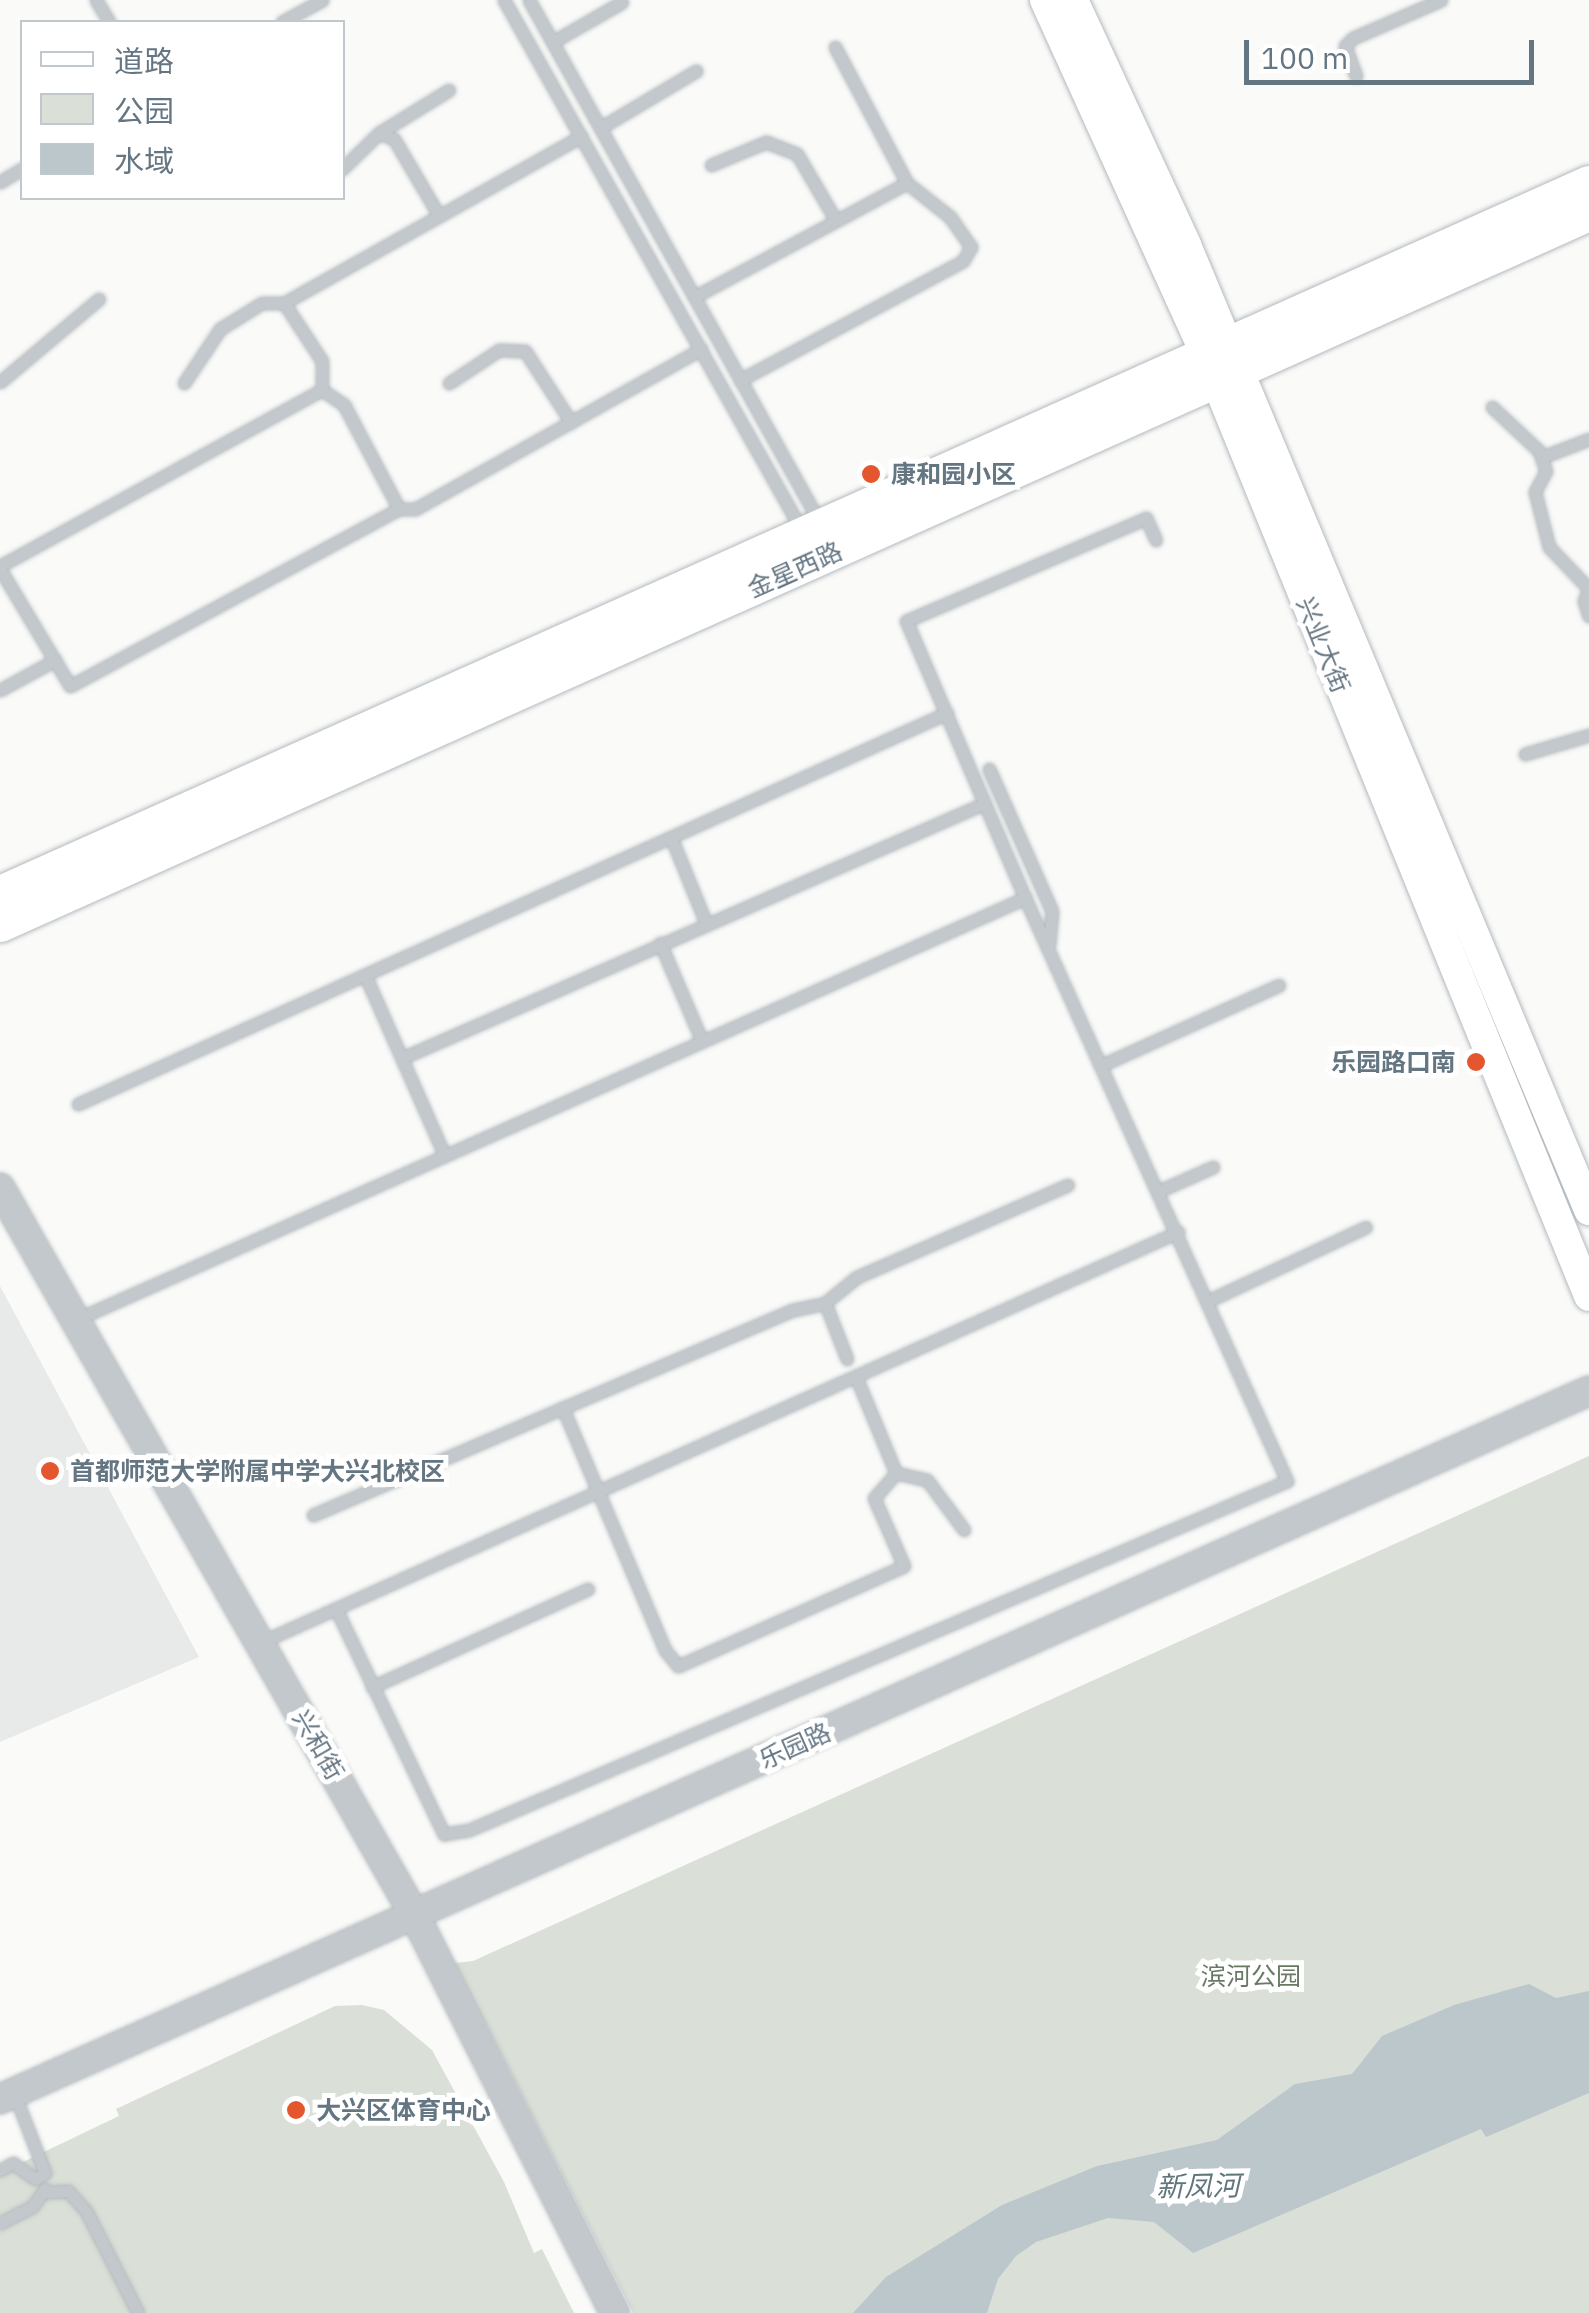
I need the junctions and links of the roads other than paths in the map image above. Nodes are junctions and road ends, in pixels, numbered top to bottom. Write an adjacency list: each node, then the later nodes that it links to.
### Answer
1 (322, 0): 8 (lane)
2 (504, 0): 16 (lane)
3 (528, 0): 14 (lane)
4 (1045, 0): 28 (main road, 兴业大街)
5 (1072, 0): 28 (main road, 兴业大街)
6 (1441, 0): 12 (lane)
7 (622, 2): 9 (lane)
8 (286, 20)
9 (556, 40)
10 (834, 48): 19 (lane)
11 (696, 71): 14 (lane)
12 (1356, 76)
13 (449, 90): 15 (lane)
14 (600, 128): 24 (lane)
15 (380, 134): 18 (lane); 22 (lane)
16 (581, 136): 22 (lane); 27 (lane)
17 (711, 165): 23 (lane)
18 (345, 167)
19 (907, 183): 23 (lane); 29 (lane)
20 (1589, 183): 28 (main road, 金星西路)
21 (1589, 213): 28 (main road, 金星西路)
22 (438, 214): 26 (lane)
23 (835, 218): 24 (lane)
24 (694, 297): 29 (lane)
25 (98, 298): 30 (lane)
26 (284, 303): 32 (lane); 33 (lane)
27 (701, 349): 35 (lane); 39 (lane)
28 (1222, 362): 39 (main road, 金星西路); 55 (main road, 金星西路); 69 (main road, 兴业大街); 72 (main road, 兴业大街)
29 (740, 380): 39 (lane)
30 (0, 382)
31 (449, 382): 35 (lane)
32 (184, 383)
33 (322, 390): 38 (lane); 41 (lane)
34 (1492, 406): 42 (lane)
35 (571, 422): 38 (lane)
36 (1589, 438): 37 (lane)
37 (1545, 456)
38 (399, 509): 44 (lane)
39 (812, 529): 52 (main road, 金星西路)
40 (1156, 540): 46 (lane)
41 (1, 573): 44 (lane)
42 (1589, 588): 43 (lane)
43 (1589, 616)
44 (55, 660): 45 (lane)
45 (0, 690)
46 (948, 713): 50 (lane); 51 (lane)
47 (1589, 734): 48 (lane)
48 (1525, 754)
49 (989, 769): 57 (lane)
50 (985, 803): 53 (lane); 54 (lane)
51 (671, 837): 54 (lane); 58 (lane)
52 (0, 893)
53 (1025, 898): 57 (lane); 60 (lane)
54 (706, 923): 56 (lane)
55 (0, 924)
56 (660, 943): 60 (lane); 61 (lane)
57 (1048, 948): 62 (lane)
58 (365, 975): 61 (lane); 63 (lane)
59 (1278, 985): 62 (lane)
60 (702, 1041): 64 (lane)
61 (402, 1058): 64 (lane)
62 (1102, 1065): 68 (lane)
63 (78, 1104)
64 (444, 1154): 75 (lane)
65 (1213, 1168): 68 (lane)
66 (1068, 1185): 74 (lane)
67 (0, 1188): 75 (street, 兴和街)
68 (1159, 1190): 71 (lane)
69 (1589, 1210)
70 (1366, 1227): 73 (lane)
71 (1178, 1232): 73 (lane); 77 (lane)
72 (1589, 1296)
73 (1208, 1301): 87 (lane)
74 (825, 1303): 76 (lane); 79 (lane)
75 (76, 1320): 86 (street, 兴和街)
76 (847, 1359)
77 (856, 1377): 80 (lane); 81 (lane)
78 (1589, 1391): 88 (street, 乐园路)
79 (563, 1408): 81 (lane); 82 (lane)
80 (896, 1473): 81 (lane); 83 (lane)
81 (599, 1492): 85 (lane)
82 (313, 1515)
83 (964, 1530)
84 (588, 1589): 87 (lane)
85 (336, 1609): 86 (lane); 87 (lane)
86 (260, 1643): 88 (street, 兴和街)
87 (372, 1687)
88 (415, 1916): 89 (street, 乐园路); 95 (street, 兴和街)
89 (7, 2096): 91 (lane)
90 (0, 2170): 91 (lane)
91 (40, 2176): 92 (lane)
92 (47, 2192): 93 (lane); 94 (lane)
93 (0, 2223)
94 (138, 2313)
95 (615, 2313)

